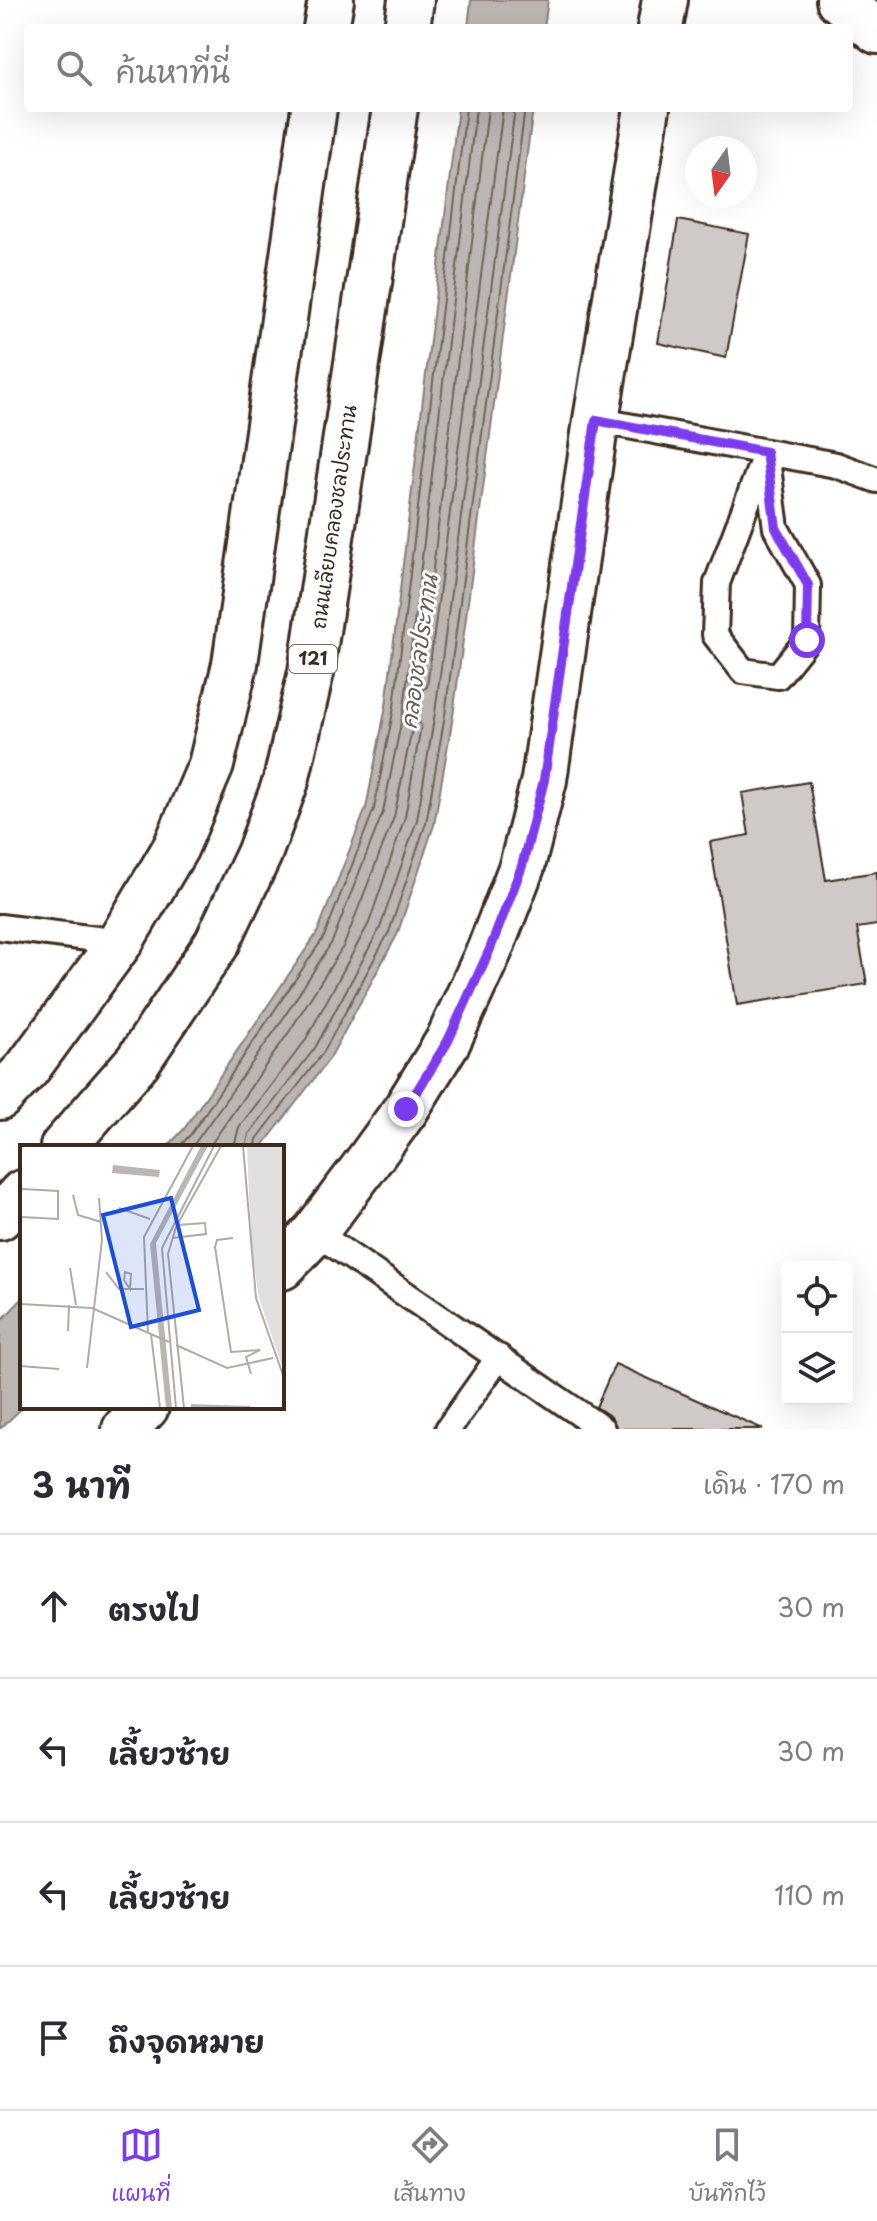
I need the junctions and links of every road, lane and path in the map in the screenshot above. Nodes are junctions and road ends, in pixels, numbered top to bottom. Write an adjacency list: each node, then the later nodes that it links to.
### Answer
1 (331, 0): 5 (main road)
2 (411, 0): 6 (main road)
3 (665, 0): 7 (main road)
4 (839, 0): 8 (main road)
5 (327, 24)
6 (408, 24)
7 (661, 24)
8 (877, 31)
9 (313, 112): 16 (main road)
10 (394, 112): 18 (main road, ถนนเลียบคลองชลประทาน / 121)
11 (646, 112): 12 (main road)
12 (596, 420): 13 (lane); 21 (main road)
13 (766, 452): 13 (lane); 14 (lane)
14 (877, 480)
15 (0, 927): 16 (lane)
16 (120, 942): 17 (main road)
17 (3, 1091)
18 (65, 1145)
19 (20, 1195): 20 (main road)
20 (0, 1217)
21 (315, 1232): 22 (main road); 23 (lane)
22 (284, 1265)
23 (499, 1357): 26 (lane); 27 (lane)
24 (144, 1409): 25 (main road)
25 (125, 1429)
26 (448, 1429)
27 (602, 1429)

